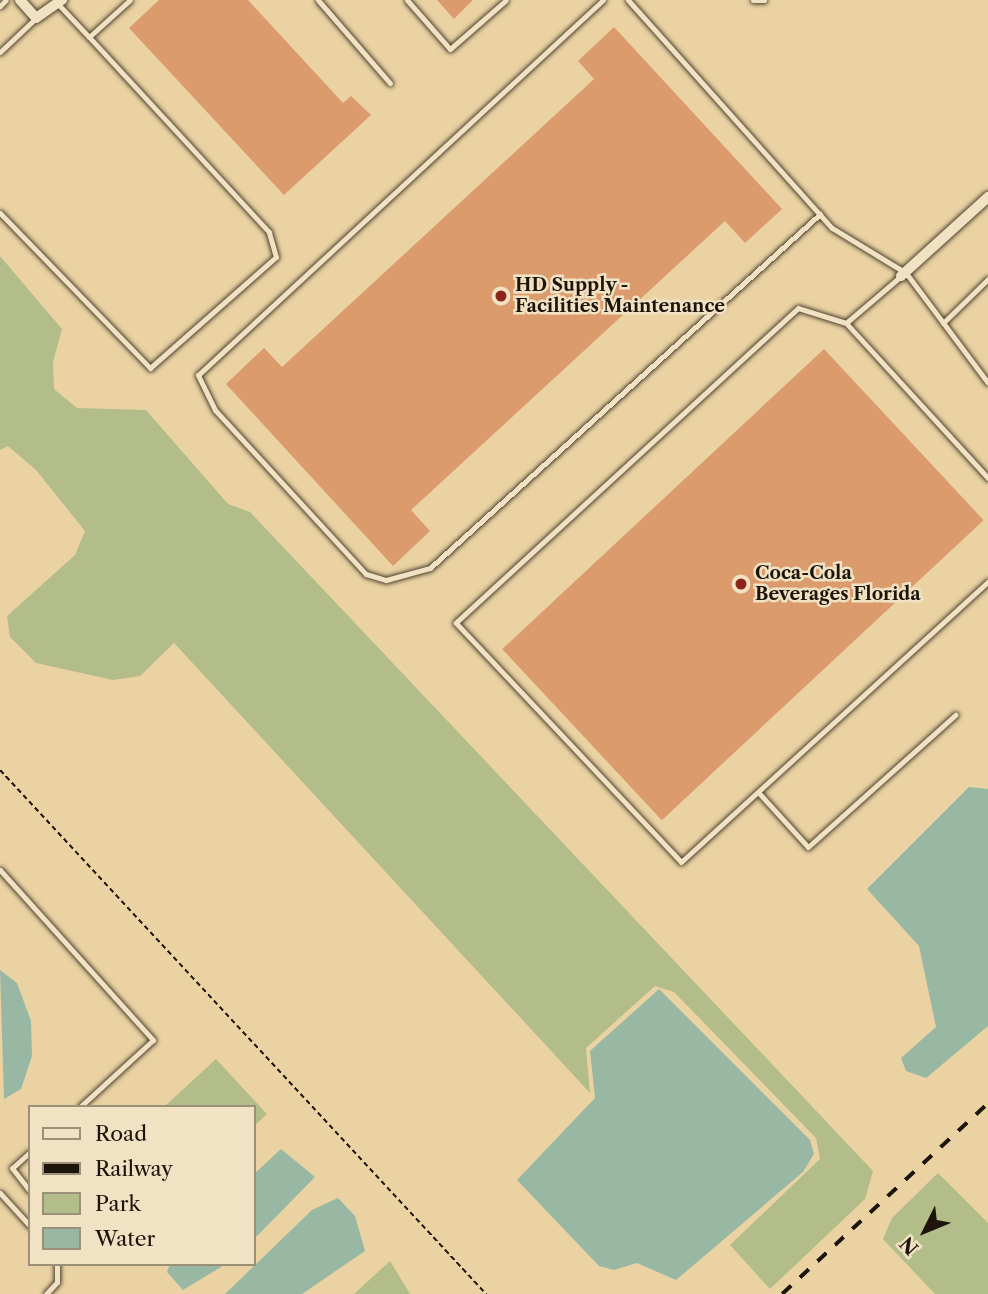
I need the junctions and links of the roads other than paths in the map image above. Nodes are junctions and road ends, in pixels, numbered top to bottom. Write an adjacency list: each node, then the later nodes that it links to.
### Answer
1 (6, 0): 12 (lane)
2 (20, 0): 13 (street)
3 (130, 0): 14 (lane)
4 (318, 0): 16 (lane)
5 (407, 0): 6 (lane)
6 (506, 0)
7 (603, 0): 19 (lane)
8 (628, 0): 19 (lane)
9 (754, 0): 10 (lane)
10 (764, 0)
11 (60, 2): 13 (street); 14 (lane)
12 (0, 6)
13 (36, 18): 15 (lane)
14 (89, 37): 18 (lane)
15 (0, 52)
16 (390, 83)
17 (988, 197): 20 (street)
18 (0, 213)
19 (820, 214): 20 (lane)
20 (904, 274): 22 (lane); 23 (lane)
21 (988, 279): 23 (lane)
22 (846, 323): 25 (lane); 28 (lane)
23 (943, 323): 24 (lane)
24 (988, 383)
25 (988, 478)
26 (988, 582): 28 (lane)
27 (955, 715): 28 (lane)
28 (758, 792)
29 (0, 870): 30 (lane)
30 (82, 1105)
31 (28, 1155): 32 (lane)
32 (28, 1188)
33 (0, 1193): 34 (lane)
34 (28, 1224)
35 (57, 1266): 36 (lane)
36 (46, 1294)

